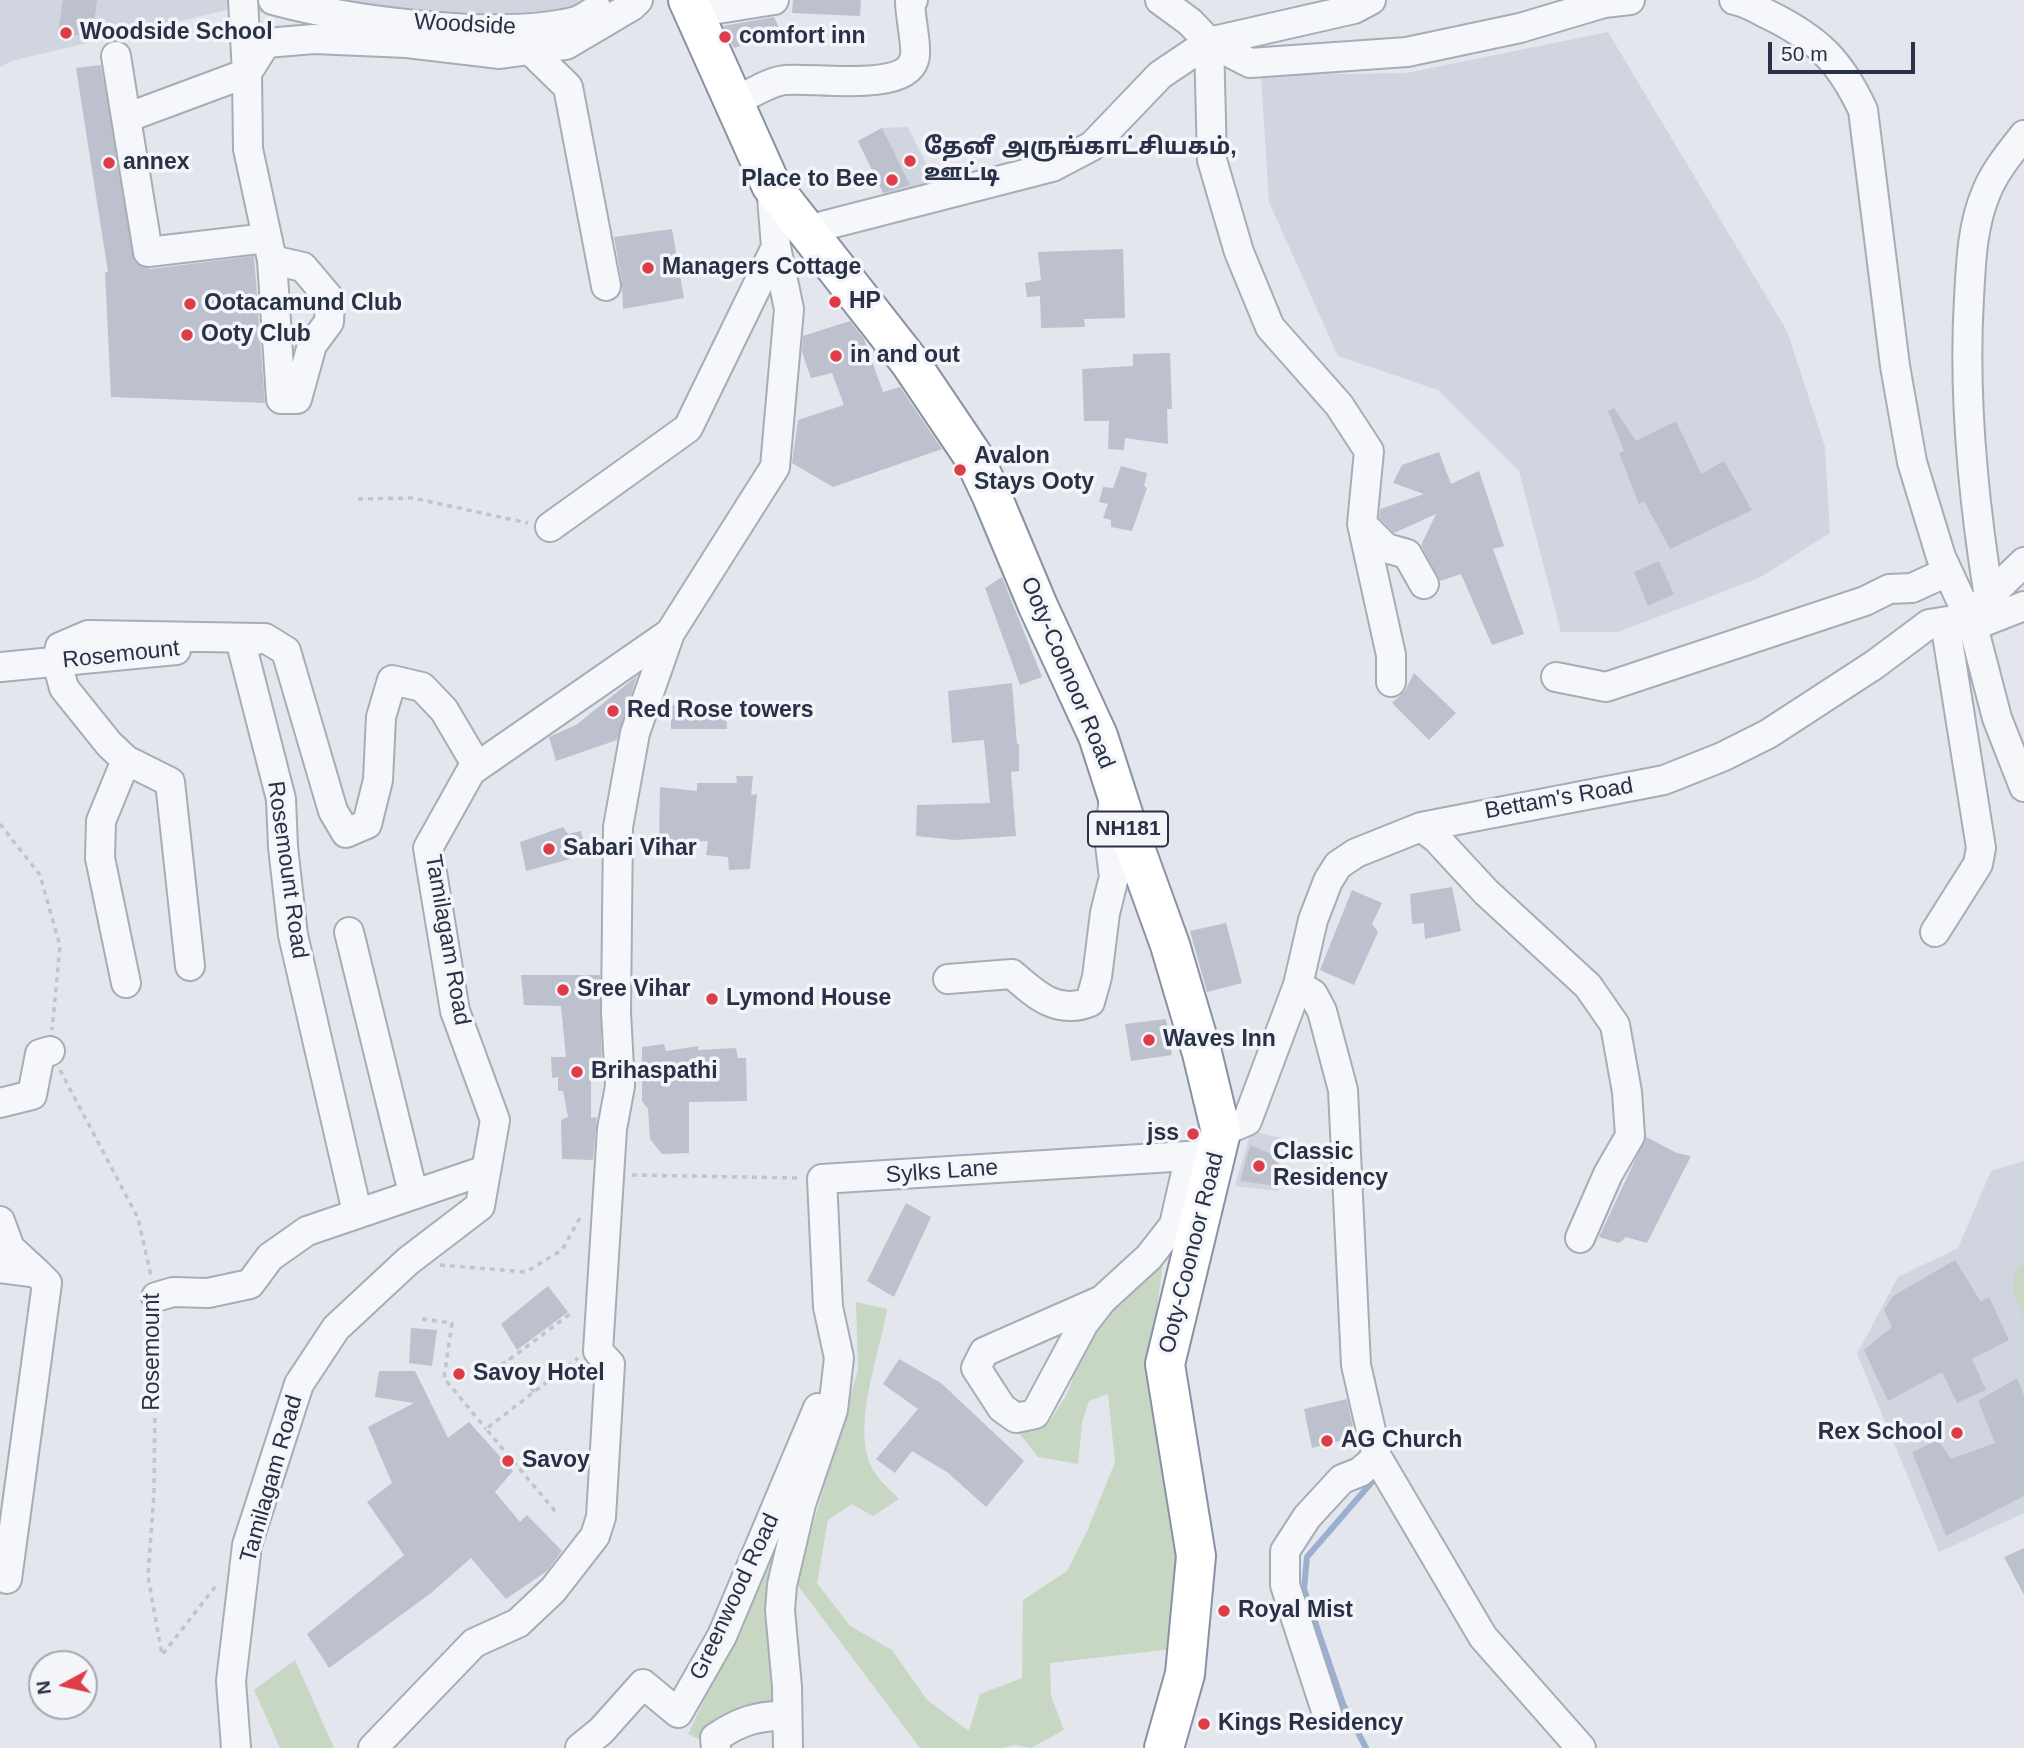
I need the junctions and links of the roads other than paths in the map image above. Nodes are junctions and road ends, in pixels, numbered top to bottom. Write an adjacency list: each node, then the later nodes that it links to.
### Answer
1 (243, 0): 15 (street)
2 (273, 0): 3 (street, Woodside)
3 (611, 0)
4 (638, 0): 13 (street)
5 (774, 0): 11 (street)
6 (913, 0): 16 (street)
7 (1160, 0): 12 (street)
8 (1371, 0): 12 (street)
9 (1630, 0): 12 (street)
10 (1734, 0): 24 (street)
11 (691, 6): 16 (highway, Ooty-Coonoor Road / NH181)
12 (1209, 42): 19 (street); 21 (street)
13 (530, 50): 15 (street); 20 (street)
14 (116, 56): 17 (street)
15 (247, 73): 17 (street); 17 (street)
16 (732, 103): 19 (highway, Ooty-Coonoor Road / NH181)
17 (126, 118)
18 (2024, 135): 26 (street)
19 (791, 239): 22 (street); 29 (street, Tamilagam Road); 38 (highway, Ooty-Coonoor Road / NH181)
20 (606, 286)
21 (1362, 524): 25 (street); 34 (street)
22 (550, 527)
23 (2024, 562): 26 (street, Bettam's Road)
24 (1947, 572): 28 (street); 33 (street)
25 (1424, 584)
26 (1989, 597): 28 (street, Bettam's Road)
27 (2024, 606): 28 (street)
28 (1962, 622): 37 (street); 39 (street, Bettam's Road); 41 (street)
29 (670, 633): 36 (street, Tamilagam Road); 64 (street)
30 (253, 640): 31 (street); 36 (street); 51 (street, Rosemount Road)
31 (57, 662): 32 (street, Rosemount); 35 (street)
32 (1, 667)
33 (1556, 677)
34 (1391, 682)
35 (126, 760): 42 (street); 44 (street)
36 (477, 766): 49 (street, Tamilagam Road)
37 (2024, 787)
38 (1115, 790): 43 (street); 48 (highway, Ooty-Coonoor Road / NH181)
39 (1421, 827): 45 (street, Bettam's Road); 53 (street)
40 (349, 932): 50 (street)
41 (1935, 932)
42 (190, 966)
43 (948, 979)
44 (126, 983)
45 (1298, 985): 48 (street, Bettam's Road); 59 (street)
46 (50, 1051): 47 (street)
47 (0, 1103)
48 (1212, 1143): 57 (street); 58 (street, Sylks Lane); 68 (highway, Ooty-Coonoor Road / NH181)
49 (486, 1170): 50 (street); 63 (street, Tamilagam Road)
50 (413, 1193): 51 (street)
51 (357, 1212): 56 (street)
52 (0, 1221): 55 (street)
53 (1580, 1238)
54 (0, 1268): 55 (street)
55 (37, 1273): 60 (street)
56 (156, 1297)
57 (1102, 1300): 57 (street)
58 (839, 1353): 62 (street); 65 (street, Greenwood Road)
59 (1377, 1457): 61 (street); 69 (street)
60 (7, 1579)
61 (1328, 1717)
62 (787, 1732): 66 (street); 67 (street)
63 (236, 1748)
64 (373, 1748)
65 (580, 1748)
66 (716, 1748)
67 (809, 1748)
68 (1164, 1748)
69 (1581, 1748)

